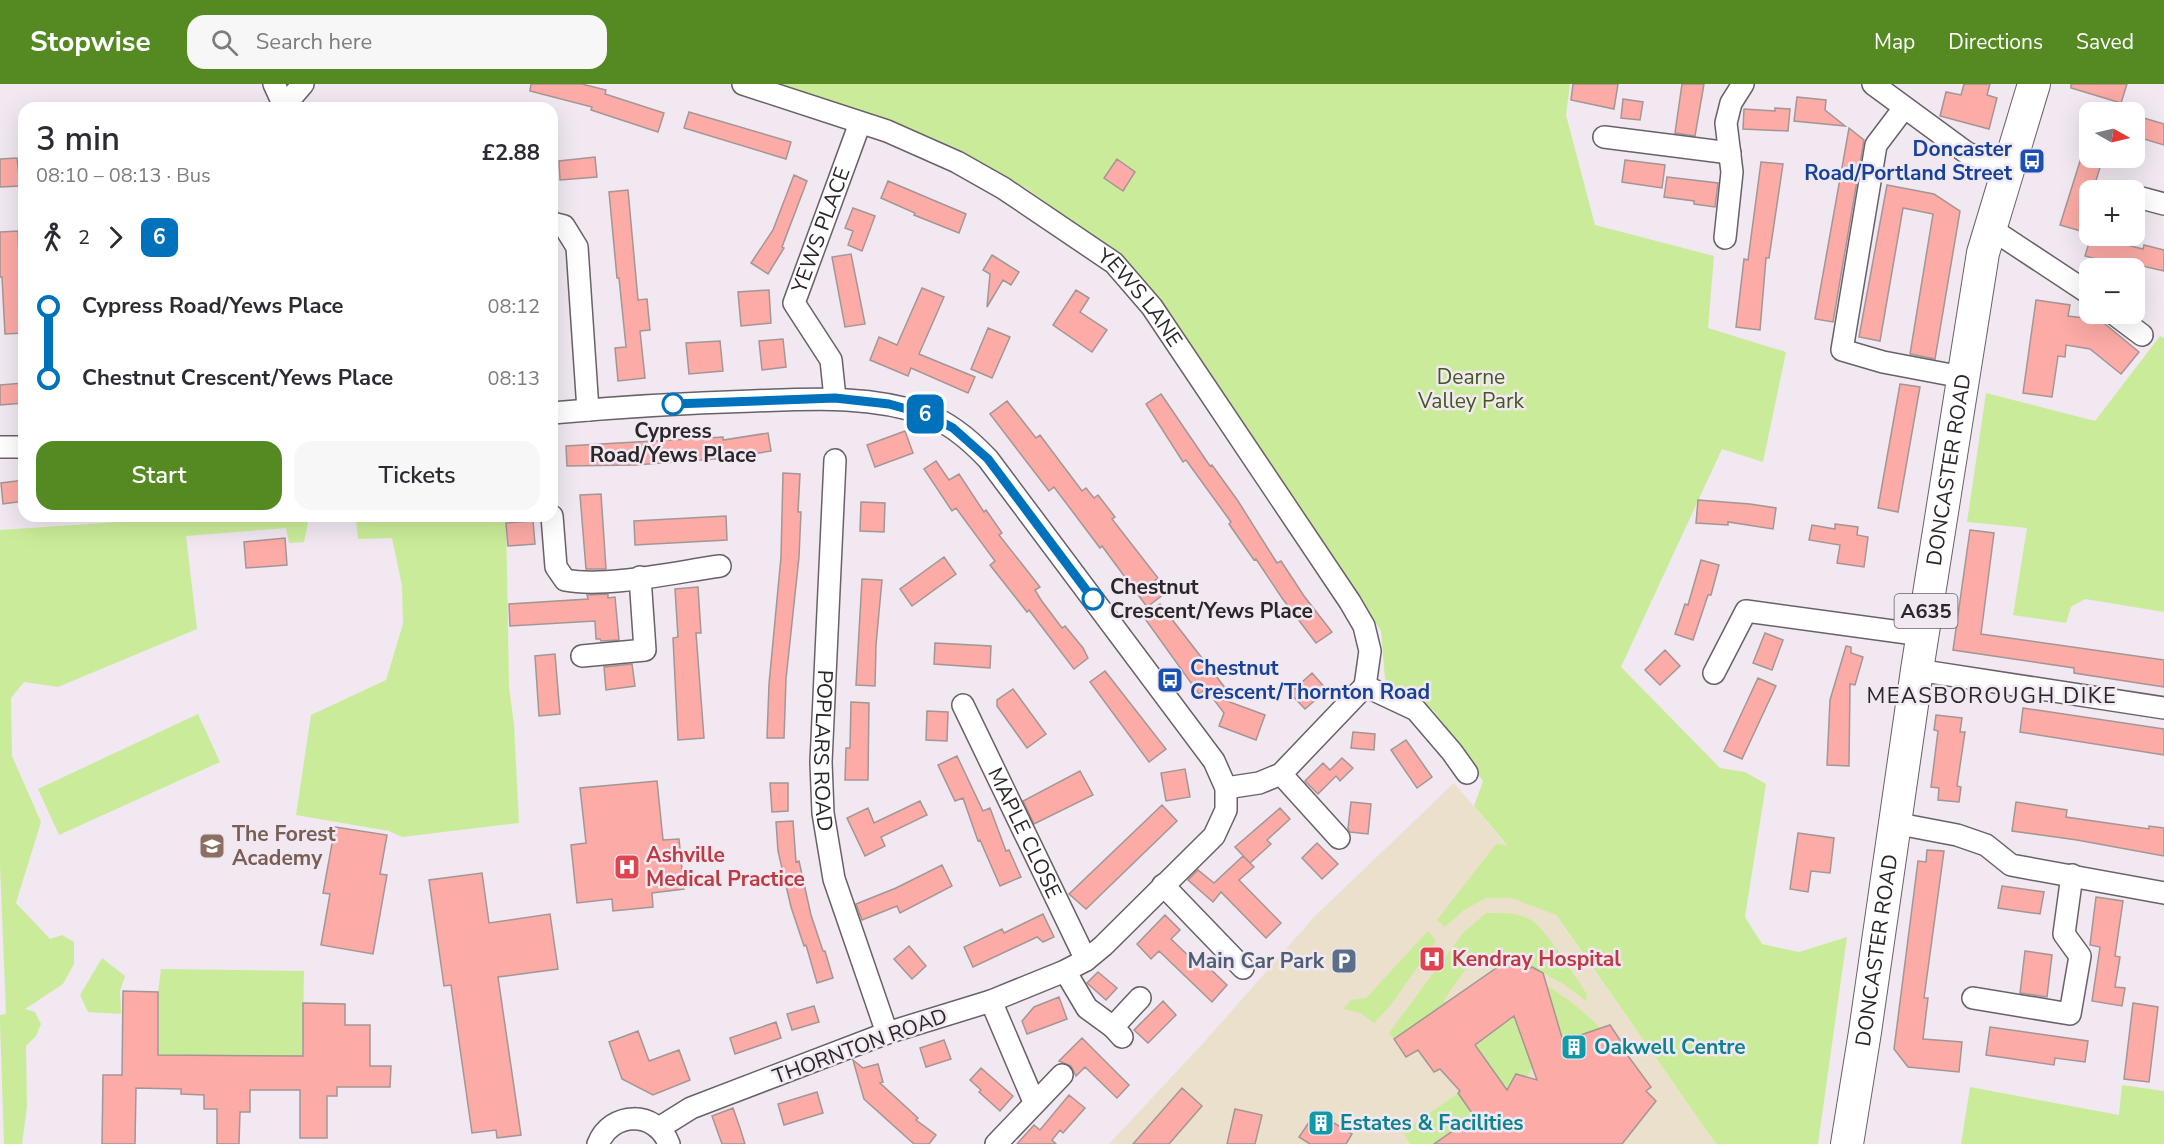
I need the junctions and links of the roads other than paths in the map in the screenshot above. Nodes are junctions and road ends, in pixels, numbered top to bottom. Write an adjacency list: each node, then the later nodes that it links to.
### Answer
1 (274, 84): 7 (street)
2 (303, 84): 8 (street)
3 (743, 84): 10 (street, YEWS LANE)
4 (1743, 84): 12 (street)
5 (1873, 84): 9 (street)
6 (2034, 84): 13 (highway, DONCASTER ROAD / A635)
7 (283, 102)
8 (288, 102)
9 (1904, 108): 13 (street); 22 (street)
10 (860, 123): 23 (street, YEWS PLACE); 36 (street, YEWS LANE)
11 (1604, 137): 12 (street)
12 (1730, 153): 18 (street)
13 (2008, 168): 17 (highway, DONCASTER ROAD / A635)
14 (2145, 199): 15 (street)
15 (2164, 204)
16 (558, 224): 24 (street)
17 (1990, 228): 19 (street); 22 (highway, DONCASTER ROAD / A635)
18 (1725, 238)
19 (2079, 287)
20 (2127, 324): 21 (street)
21 (2142, 335)
22 (1962, 377): 32 (highway, DONCASTER ROAD / A635)
23 (835, 398): 24 (street); 41 (street)
24 (588, 410): 25 (street)
25 (558, 412)
26 (0, 447): 27 (street)
27 (18, 447)
28 (835, 460): 53 (street, POPLARS ROAD)
29 (552, 522): 31 (street)
30 (720, 566): 31 (street)
31 (640, 577): 33 (street)
32 (1922, 635): 34 (highway, DONCASTER ROAD / A635); 35 (street)
33 (582, 656)
34 (1917, 670): 38 (street); 42 (highway, DONCASTER ROAD / A635)
35 (1714, 673)
36 (1365, 686): 39 (street); 40 (street)
37 (963, 705): 47 (street, MAPLE CLOSE)
38 (2164, 708)
39 (1467, 773)
40 (1281, 774): 41 (street); 43 (street)
41 (1226, 788): 45 (street, THORNTON ROAD)
42 (1894, 823): 44 (street); 59 (highway, DONCASTER ROAD / A635)
43 (1339, 838)
44 (2072, 875): 46 (street); 51 (street)
45 (1163, 885): 47 (street, THORNTON ROAD); 48 (street)
46 (2164, 893)
47 (1086, 960): 49 (street, THORNTON ROAD)
48 (1243, 968)
49 (1065, 971): 50 (street); 52 (street, THORNTON ROAD)
50 (1140, 998)
51 (1973, 998)
52 (991, 1001): 53 (street, THORNTON ROAD); 55 (street)
53 (887, 1033): 56 (street, THORNTON ROAD)
54 (1062, 1075): 55 (street)
55 (1034, 1102): 58 (street)
56 (664, 1136): 57 (street, THORNTON ROAD)
57 (598, 1144)
58 (996, 1144)
59 (1847, 1144)

